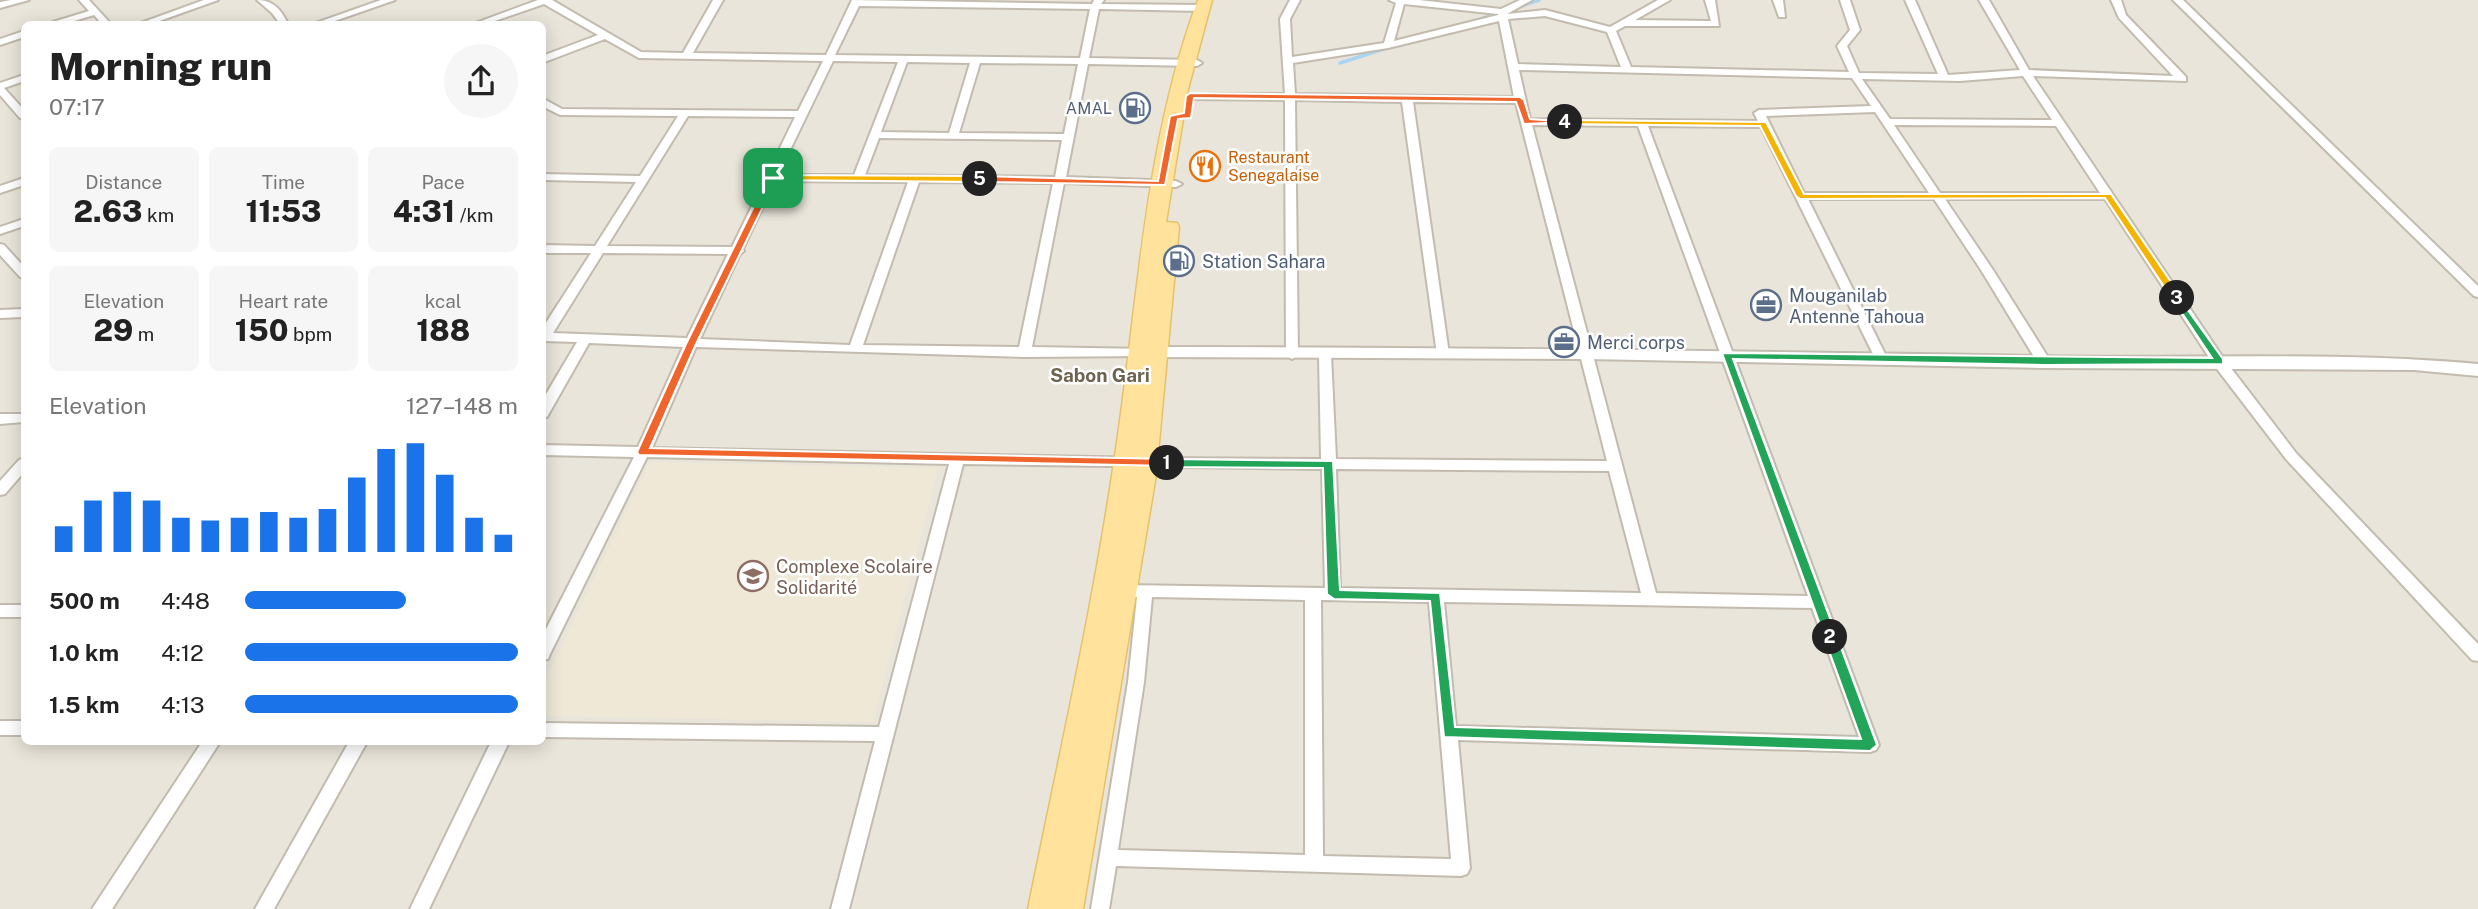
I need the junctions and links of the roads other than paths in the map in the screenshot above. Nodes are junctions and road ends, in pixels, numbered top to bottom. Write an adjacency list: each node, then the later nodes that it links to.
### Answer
1 (24, 0): 25 (street)
2 (84, 0): 26 (street)
3 (214, 0): 31 (street)
4 (262, 0): 32 (street)
5 (390, 0): 33 (street)
6 (545, 0): 34 (street); 38 (street)
7 (718, 0): 41 (street)
8 (1295, 0): 47 (street)
9 (1394, 0): 10 (street)
10 (1401, 0): 24 (street); 40 (street)
11 (1527, 0): 27 (street)
12 (1665, 0): 35 (street)
13 (1710, 0): 35 (street)
14 (1778, 0): 28 (street)
15 (1846, 0): 52 (street)
16 (1910, 0): 53 (street)
17 (1984, 0): 51 (street)
18 (2116, 0): 51 (street)
19 (2178, 0): 92 (street)
20 (856, 1): 21 (street); 42 (street)
21 (933, 2): 22 (street)
22 (1097, 3): 23 (street); 46 (street)
23 (1208, 3): 48 (main road)
24 (1476, 4): 27 (street)
25 (0, 5)
26 (95, 12): 29 (street); 30 (street)
27 (1502, 14): 36 (street); 40 (street); 49 (street)
28 (1782, 15)
29 (66, 21)
30 (104, 21)
31 (152, 21)
32 (282, 21)
33 (327, 21)
34 (486, 21)
35 (1624, 23): 36 (street)
36 (1611, 30): 50 (street)
37 (21, 35): 39 (street)
38 (605, 36): 41 (street); 43 (street)
39 (0, 42)
40 (1388, 45): 47 (street)
41 (686, 56): 42 (street)
42 (830, 57): 44 (street); 64 (street)
43 (546, 58)
44 (904, 58): 45 (street); 70 (street)
45 (976, 59): 46 (street); 71 (street)
46 (1084, 61): 48 (street); 72 (street)
47 (1288, 61): 56 (street)
48 (1191, 63): 60 (main road)
49 (1513, 67): 50 (street); 58 (street)
50 (1626, 68): 52 (street)
51 (2026, 73): 53 (street); 68 (street)
52 (1855, 75): 53 (street); 61 (street)
53 (1944, 77)
54 (21, 79): 55 (street)
55 (0, 88): 62 (street)
56 (1290, 97): 57 (street); 60 (street); 104 (street)
57 (1407, 98): 58 (street); 103 (street)
58 (1520, 100): 65 (street)
59 (546, 104): 63 (street)
60 (1184, 109): 80 (main road)
61 (1877, 110): 66 (street); 69 (street)
62 (21, 112)
63 (685, 113): 64 (street); 77 (street)
64 (803, 114): 74 (street)
65 (1527, 122): 67 (street); 102 (street)
66 (1886, 122): 68 (street); 83 (street)
67 (1642, 123): 69 (street); 106 (street)
68 (2060, 123): 84 (street)
69 (1763, 124): 82 (street)
70 (874, 135): 71 (street); 75 (street)
71 (953, 136): 72 (street)
72 (1069, 137): 78 (street)
73 (546, 177): 77 (street)
74 (773, 178): 75 (street); 90 (street)
75 (858, 178): 76 (street)
76 (915, 178): 78 (street); 99 (street)
77 (642, 179): 89 (street)
78 (1060, 180): 80 (street); 100 (street)
79 (21, 182): 81 (street)
80 (1169, 184): 101 (main road)
81 (0, 190)
82 (1800, 196): 83 (street); 107 (street)
83 (1936, 196): 84 (street); 108 (street)
84 (2108, 196): 109 (street)
85 (21, 223): 86 (street)
86 (0, 231)
87 (0, 248): 91 (street)
88 (546, 249): 89 (street)
89 (600, 249): 90 (street); 95 (street)
90 (738, 251): 98 (street)
91 (21, 271)
92 (2478, 293)
93 (21, 313): 94 (street)
94 (0, 314)
95 (546, 332)
96 (546, 337): 97 (street)
97 (585, 339): 98 (street); 111 (street)
98 (691, 344): 99 (street); 115 (street)
99 (855, 349): 100 (street)
100 (1024, 353): 101 (street)
101 (1147, 353): 104 (street); 117 (main road)
102 (1587, 353): 103 (street); 106 (street); 120 (street)
103 (1443, 354): 105 (street)
104 (1292, 355): 105 (street)
105 (1325, 355): 118 (street)
106 (1726, 355): 107 (street); 127 (street)
107 (1881, 358): 108 (street)
108 (2044, 362): 109 (street)
109 (2219, 362): 110 (street); 131 (street)
110 (2478, 370)
111 (546, 407)
112 (21, 418): 113 (street)
113 (0, 419)
114 (546, 450): 115 (street)
115 (643, 452): 116 (street); 130 (street)
116 (958, 458): 117 (street); 137 (street)
117 (1135, 462): 118 (street); 122 (main road); 132 (main road)
118 (1329, 464): 120 (street); 124 (street)
119 (21, 466): 121 (street)
120 (1615, 466): 126 (street)
121 (0, 490)
122 (1135, 591): 123 (street); 132 (main road); 141 (street)
123 (1313, 594): 124 (street); 142 (street)
124 (1334, 594): 125 (street)
125 (1436, 596): 126 (street); 136 (street)
126 (1650, 600): 127 (street)
127 (1818, 603): 136 (street)
128 (0, 611): 129 (street)
129 (21, 611)
130 (546, 646)
131 (2478, 655)
132 (1103, 663): 147 (main road); 148 (main road)
133 (0, 728): 134 (street)
134 (21, 728)
135 (546, 730): 137 (street)
136 (1449, 733): 142 (street)
137 (886, 734): 146 (street)
138 (209, 745): 143 (street)
139 (356, 745): 144 (street)
140 (498, 745): 145 (street)
141 (1108, 858): 142 (street); 149 (street)
142 (1314, 864)
143 (101, 909)
144 (264, 909)
145 (419, 909)
146 (840, 909)
147 (1043, 909)
148 (1068, 909)
149 (1100, 909)

